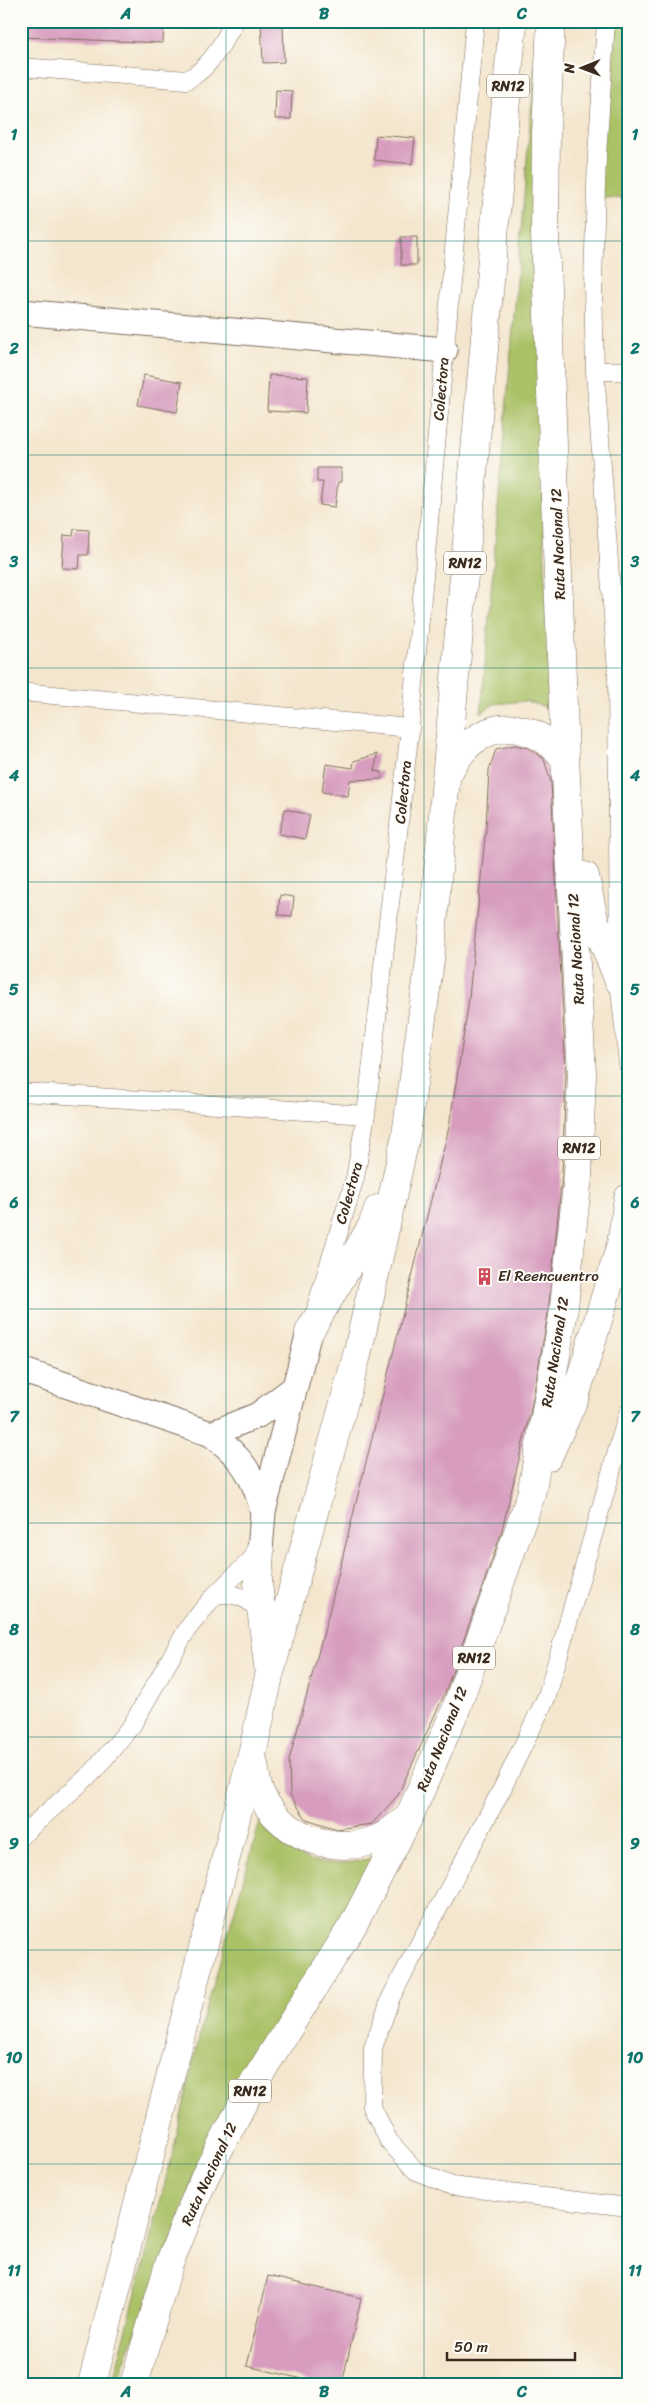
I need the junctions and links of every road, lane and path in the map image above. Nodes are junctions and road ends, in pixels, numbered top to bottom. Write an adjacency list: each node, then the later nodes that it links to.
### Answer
1 (235, 21): 6 (street)
2 (476, 21): 8 (street, Colectora)
3 (513, 21): 15 (highway, RN12)
4 (551, 21): 14 (highway, Ruta Nacional 12 / RN12)
5 (606, 21): 9 (street)
6 (21, 67)
7 (22, 315): 8 (main road)
8 (445, 350): 13 (street, Colectora)
9 (595, 371): 10 (street); 11 (street)
10 (628, 371)
11 (622, 671): 17 (street)
12 (21, 692): 13 (street)
13 (410, 728): 20 (street, Colectora)
14 (566, 758): 15 (highway); 16 (highway, Ruta Nacional 12 / RN12)
15 (447, 774): 21 (highway, RN12)
16 (568, 798): 17 (highway); 28 (highway, Ruta Nacional 12 / RN12)
17 (624, 981): 18 (street)
18 (628, 1064)
19 (21, 1092): 20 (street)
20 (366, 1115): 23 (street, Colectora)
21 (406, 1135): 23 (highway); 33 (highway, RN12)
22 (628, 1198): 28 (highway)
23 (309, 1332): 25 (main road, Colectora)
24 (21, 1370): 27 (main road)
25 (294, 1388): 27 (main road); 29 (main road, Colectora)
26 (628, 1413): 37 (street)
27 (211, 1434): 29 (main road)
28 (531, 1495): 35 (highway, Ruta Nacional 12 / RN12)
29 (263, 1512): 30 (main road, Colectora)
30 (260, 1551): 31 (street); 32 (highway)
31 (215, 1595): 32 (street); 36 (street)
32 (261, 1615): 33 (highway)
33 (269, 1676): 34 (highway, RN12)
34 (252, 1755): 35 (highway); 38 (highway, RN12)
35 (409, 1817): 39 (highway, Ruta Nacional 12 / RN12)
36 (21, 1836)
37 (628, 2207)
38 (92, 2384)
39 (134, 2384)

